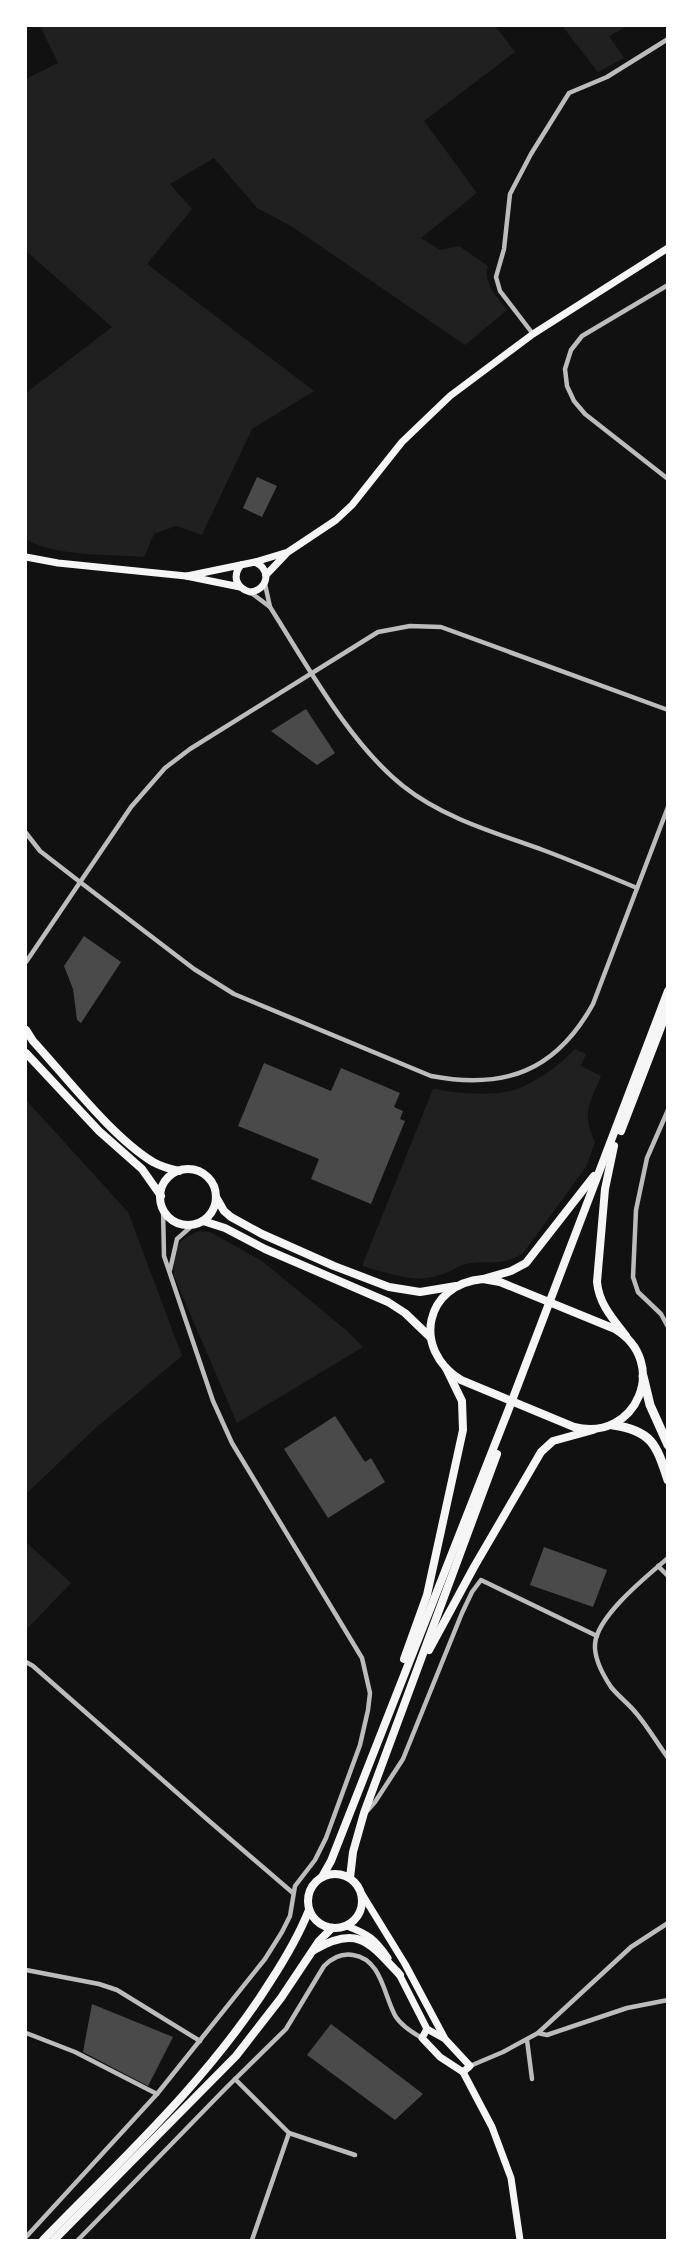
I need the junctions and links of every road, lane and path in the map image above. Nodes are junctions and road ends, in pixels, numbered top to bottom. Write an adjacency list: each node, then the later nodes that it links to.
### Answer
1 (668, 39): 4 (street)
2 (668, 248): 4 (main road)
3 (668, 285): 5 (street)
4 (533, 334): 6 (main road)
5 (668, 479)
6 (288, 552): 8 (main road); 10 (main road)
7 (26, 557): 11 (main road)
8 (255, 562): 9 (main road); 10 (main road)
9 (241, 565): 11 (main road); 13 (main road)
10 (266, 575): 12 (main road)
11 (186, 576): 13 (main road)
12 (265, 584): 14 (main road); 15 (street)
13 (240, 587): 14 (main road)
14 (250, 592): 15 (street)
15 (270, 607): 16 (street)
16 (312, 674): 17 (street); 20 (street); 21 (street)
17 (668, 710)
18 (668, 807): 21 (street)
19 (26, 833): 20 (street)
20 (80, 882): 21 (street); 22 (street)
21 (637, 888)
22 (26, 962)
23 (668, 991): 29 (highway)
24 (668, 1009): 28 (highway)
25 (26, 1030): 30 (main road)
26 (26, 1053): 31 (main road)
27 (668, 1110): 39 (street)
28 (615, 1146): 40 (highway); 53 (highway)
29 (601, 1166): 37 (highway); 54 (highway)
30 (179, 1171): 31 (main road); 32 (main road)
31 (160, 1196): 33 (main road)
32 (216, 1197): 34 (main road); 38 (main road)
33 (163, 1209): 35 (main road); 36 (street)
34 (203, 1221): 35 (main road); 41 (main road)
35 (194, 1224): 36 (street)
36 (169, 1273): 59 (street)
37 (483, 1279): 38 (main road); 40 (main road)
38 (457, 1286): 41 (main road)
39 (668, 1327)
40 (626, 1336): 43 (main road)
41 (430, 1337): 42 (main road)
42 (446, 1368): 45 (main road); 54 (highway)
43 (643, 1376): 44 (main road); 46 (highway)
44 (613, 1425): 45 (main road); 47 (highway)
45 (593, 1430): 53 (highway)
46 (668, 1445)
47 (668, 1480)
48 (668, 1558): 49 (street)
49 (658, 1566): 50 (street); 51 (street)
50 (668, 1576)
51 (597, 1636): 55 (street); 56 (street)
52 (26, 1662): 59 (street)
53 (415, 1677): 56 (highway)
54 (388, 1715): 57 (highway)
55 (668, 1758)
56 (364, 1813): 58 (highway)
57 (322, 1877): 58 (highway); 61 (highway)
58 (350, 1878): 60 (highway)
59 (293, 1893): 75 (street)
60 (362, 1894): 63 (highway); 73 (main road)
61 (309, 1910): 64 (highway); 84 (highway)
62 (668, 1923): 71 (street)
63 (347, 1926): 64 (highway); 67 (main road)
64 (332, 1928): 65 (highway)
65 (311, 1952): 67 (highway); 85 (highway)
66 (26, 1970): 75 (street)
67 (400, 1975): 69 (main road)
68 (668, 2000): 71 (street)
69 (427, 2029): 72 (main road); 73 (main road)
70 (26, 2033): 80 (street)
71 (538, 2033): 74 (street)
72 (422, 2038): 77 (main road); 78 (street)
73 (445, 2039): 76 (main road)
74 (527, 2040): 76 (street); 79 (street)
75 (200, 2041): 80 (street)
76 (470, 2066): 77 (main road)
77 (463, 2072): 88 (main road)
78 (236, 2079): 81 (street); 86 (street)
79 (532, 2079)
80 (157, 2094): 83 (street)
81 (289, 2133): 82 (street); 87 (street)
82 (355, 2155)
83 (26, 2237)
84 (44, 2241)
85 (54, 2241)
86 (78, 2241)
87 (252, 2241)
88 (519, 2241)

